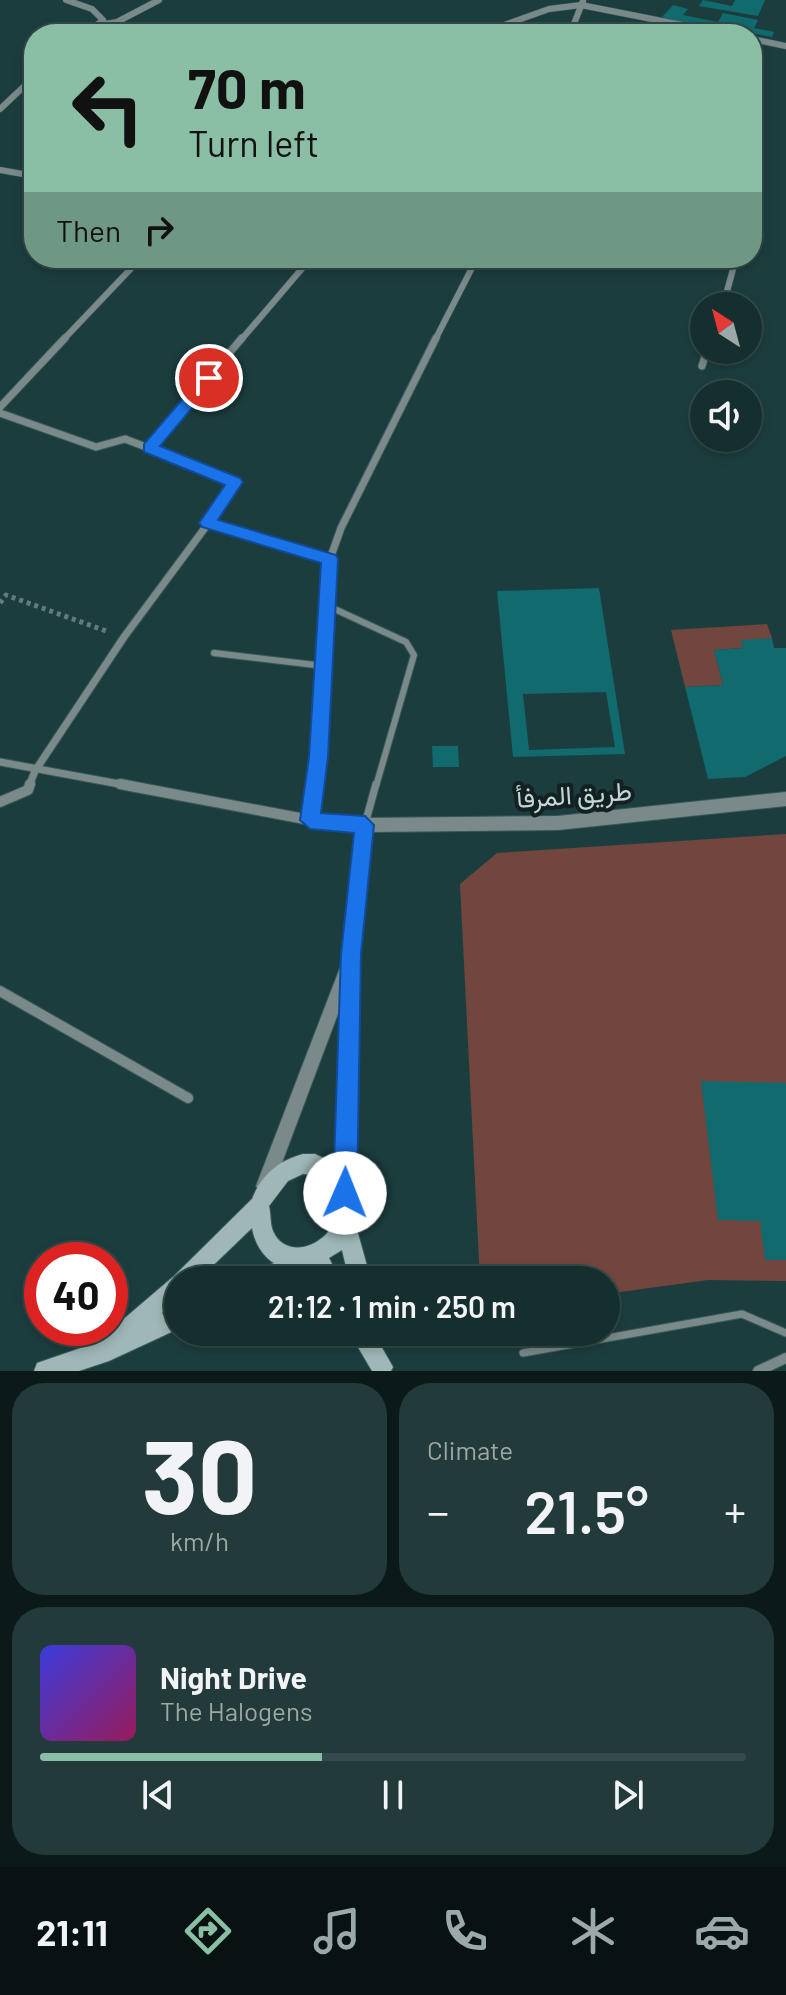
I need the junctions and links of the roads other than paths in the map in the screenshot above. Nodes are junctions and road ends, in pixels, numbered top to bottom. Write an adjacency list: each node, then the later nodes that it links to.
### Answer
1 (66, 0): 5 (street)
2 (91, 0): 5 (street)
3 (159, 0): 7 (street)
4 (582, 2): 8 (street); 9 (street); 10 (street)
5 (84, 5): 6 (street)
6 (100, 24)
7 (105, 24)
8 (507, 24)
9 (574, 24)
10 (682, 24)
11 (762, 41): 12 (street)
12 (786, 46)
13 (22, 88): 14 (street)
14 (0, 109)
15 (0, 170): 16 (street)
16 (24, 174)
17 (132, 268): 22 (street)
18 (302, 268): 23 (street)
19 (472, 268): 25 (street)
20 (733, 268): 21 (street)
21 (727, 292)
22 (0, 410): 23 (street)
23 (149, 448): 24 (street)
24 (207, 523): 25 (street); 30 (street)
25 (330, 559): 26 (street)
26 (328, 606): 28 (street); 34 (lane)
27 (214, 653): 28 (lane)
28 (324, 666): 33 (street)
29 (0, 762): 30 (street)
30 (35, 771): 32 (street); 33 (street)
31 (786, 799): 34 (street, طريق المرفأ)
32 (0, 802)
33 (310, 820): 34 (street)
34 (365, 825): 35 (street)
35 (351, 954): 38 (street); 39 (street)
36 (0, 991): 37 (street)
37 (188, 1098)
38 (345, 1193): 39 (main road); 40 (main road)
39 (261, 1198): 41 (main road); 42 (main road)
40 (345, 1223): 41 (main road); 45 (main road)
41 (310, 1258): 43 (main road); 44 (main road)
42 (196, 1266)
43 (292, 1266)
44 (317, 1266)
45 (356, 1266)
46 (164, 1297): 51 (main road)
47 (164, 1324): 51 (main road)
48 (786, 1333): 52 (lane)
49 (369, 1346): 54 (main road)
50 (377, 1346): 54 (main road)
51 (101, 1353): 55 (main road)
52 (523, 1353)
53 (786, 1358): 56 (street)
54 (383, 1369)
55 (45, 1371)
56 (758, 1371)

